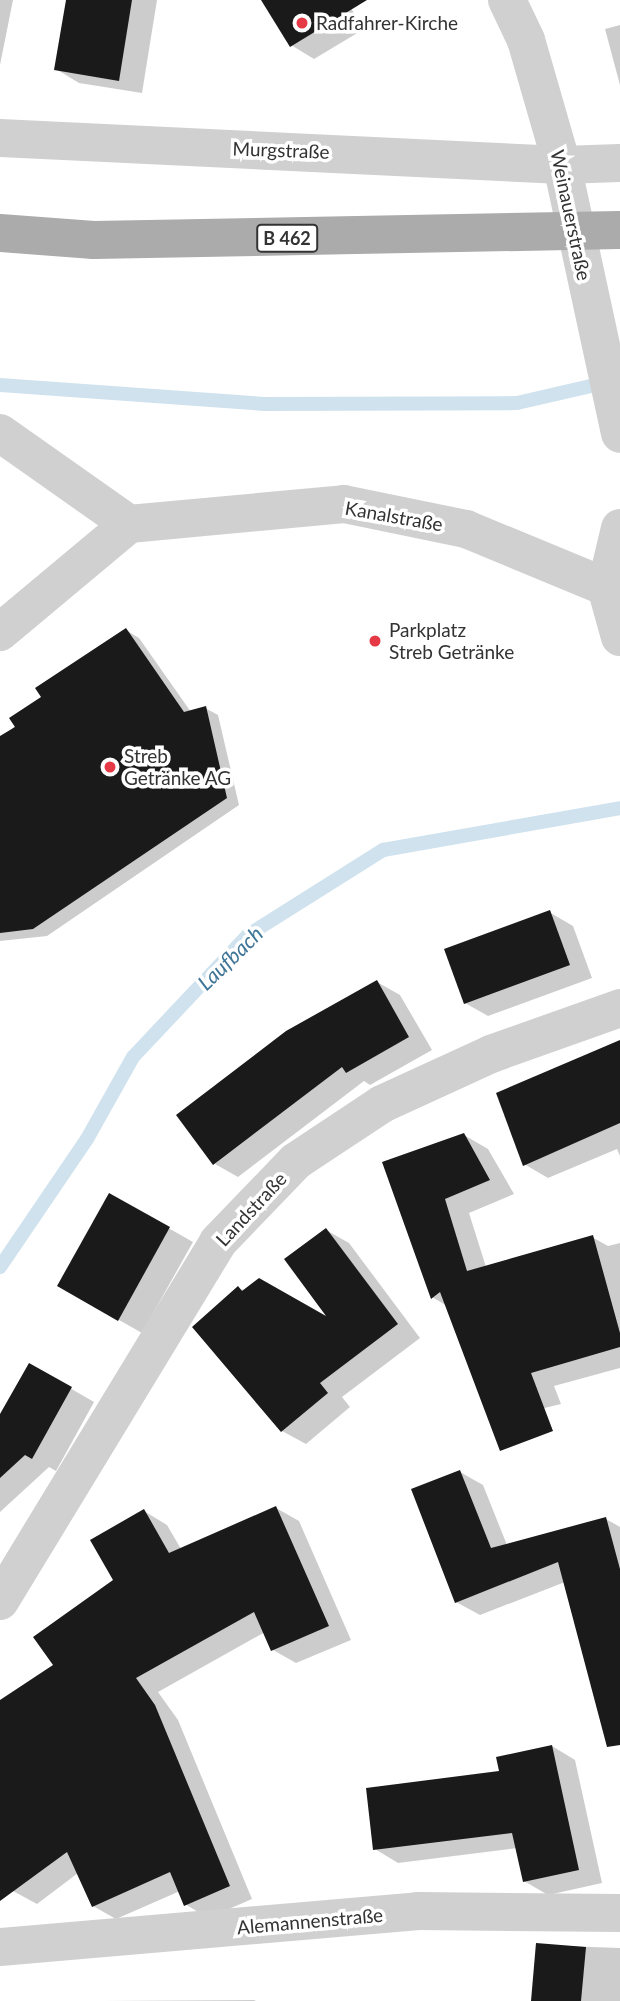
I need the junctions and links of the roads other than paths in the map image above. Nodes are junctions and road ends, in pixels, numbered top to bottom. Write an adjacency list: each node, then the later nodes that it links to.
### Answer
1 (507, 0): 4 (street, Weinauerstraße)
2 (0, 138): 4 (street, Murgstraße)
3 (620, 163): 4 (street, Murgstraße)
4 (562, 165): 7 (street, Weinauerstraße)
5 (620, 230): 7 (main road, B 462)
6 (0, 233): 7 (main road, B 462)
7 (574, 234): 9 (street, Weinauerstraße)
8 (0, 433): 10 (street)
9 (620, 434)
10 (129, 524): 12 (street, Kanalstraße); 13 (street)
11 (620, 528): 12 (street)
12 (606, 587): 14 (street)
13 (0, 632)
14 (620, 636)
15 (620, 1008): 16 (street, Landstraße)
16 (0, 1601)
17 (620, 1913): 18 (street, Alemannenstraße)
18 (0, 1947)

